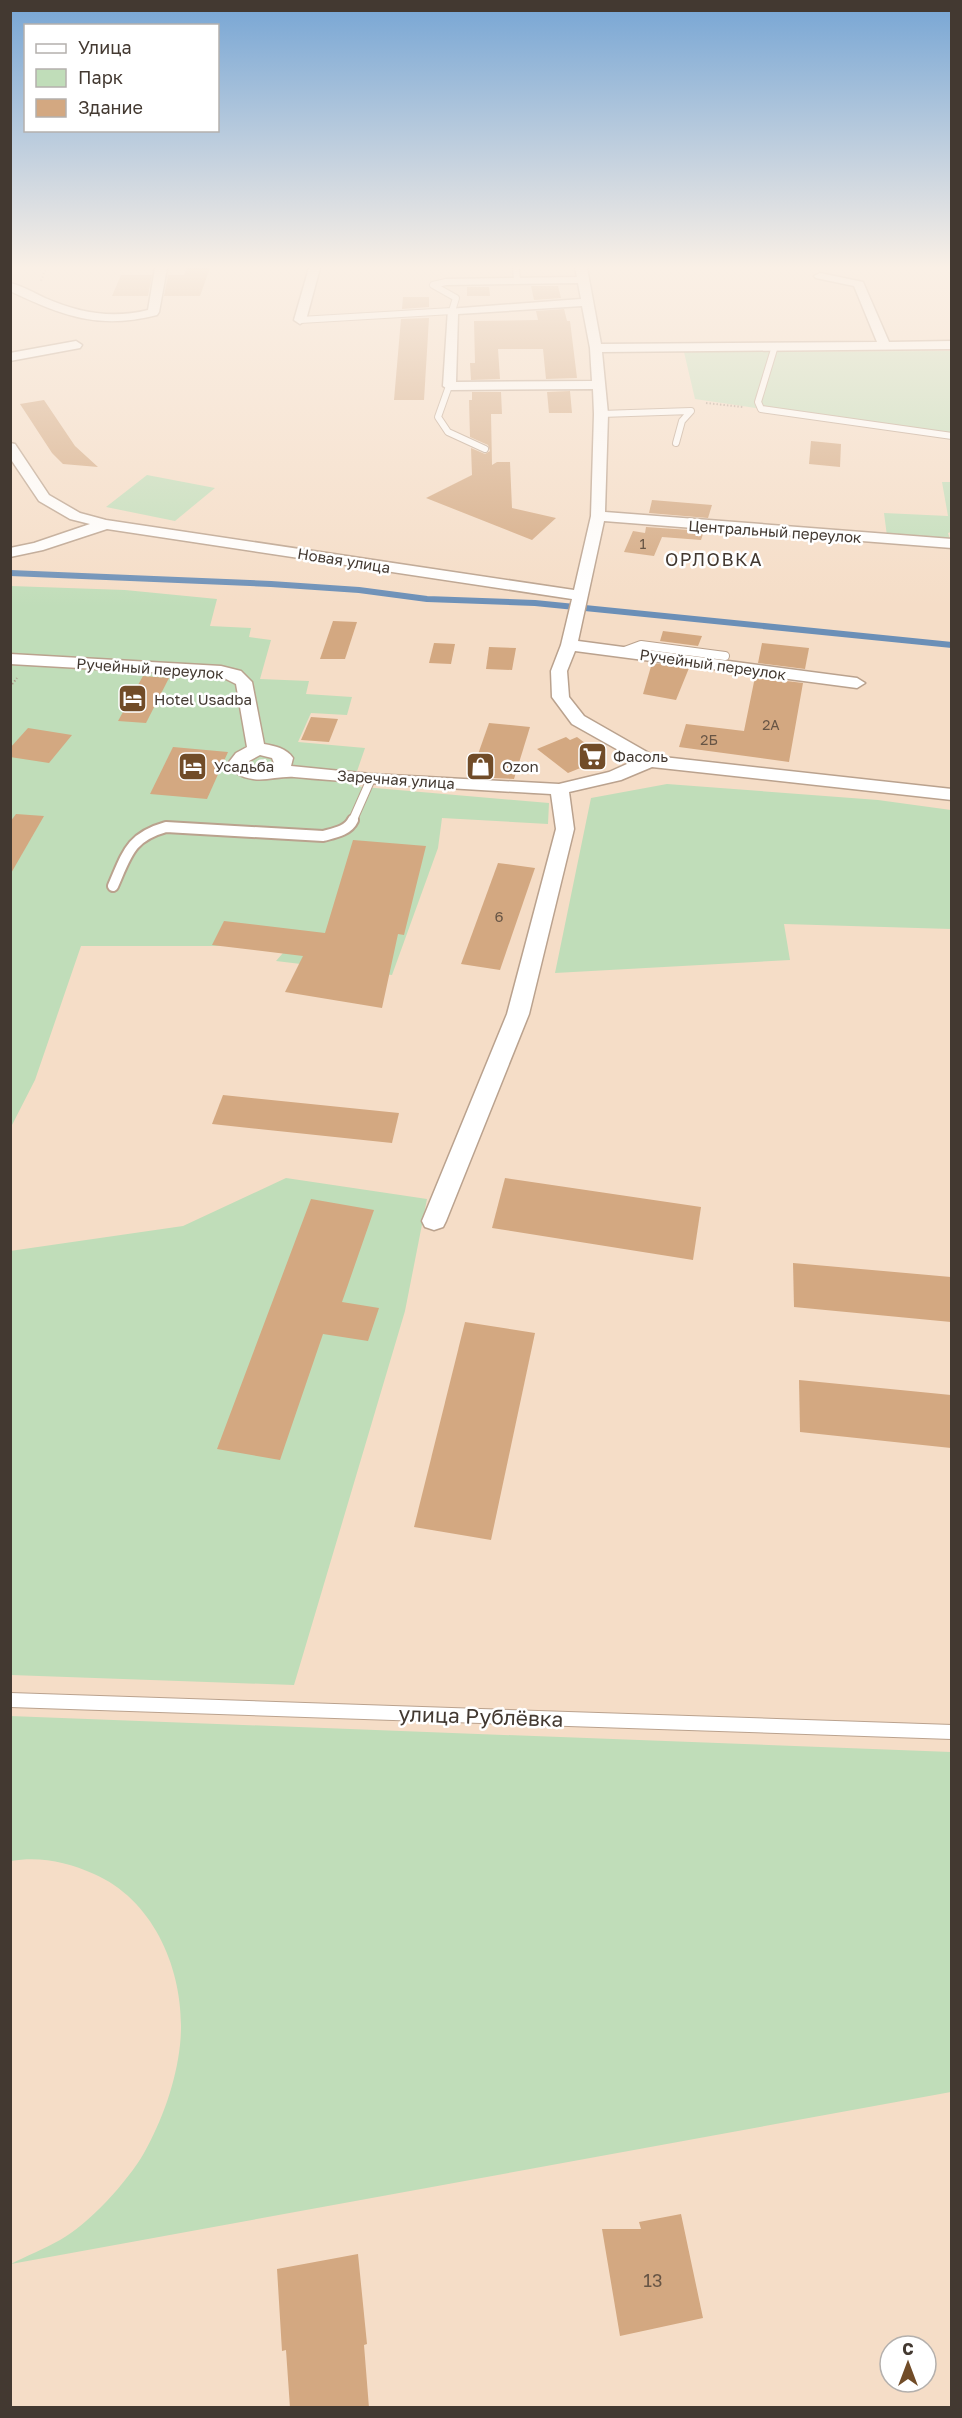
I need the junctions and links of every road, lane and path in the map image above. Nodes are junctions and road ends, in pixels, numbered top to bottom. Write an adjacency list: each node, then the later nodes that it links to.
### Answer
1 (449, 381): 5 (street)
2 (599, 381): 4 (street)
3 (764, 381): 7 (lane)
4 (599, 385): 5 (street); 6 (street)
5 (449, 386): 10 (lane)
6 (602, 414): 8 (lane); 11 (street)
7 (951, 436)
8 (676, 443)
9 (10, 447): 12 (street, Новая улица)
10 (485, 449)
11 (598, 516): 13 (street, Центральный переулок); 15 (street)
12 (106, 524): 14 (street, Новая улица); 15 (street, Новая улица)
13 (951, 544)
14 (10, 553)
15 (581, 596): 16 (street)
16 (569, 645): 17 (street, Ручейный переулок); 22 (street)
17 (622, 652): 18 (lane); 20 (street, Ручейный переулок)
18 (725, 656)
19 (10, 659): 21 (street, Ручейный переулок)
20 (857, 683)
21 (256, 750): 23 (street); 23 (street, Заречная улица)
22 (650, 761): 25 (street, Заречная улица); 26 (street)
23 (277, 770): 24 (street, Заречная улица)
24 (371, 778): 25 (street, Заречная улица); 27 (lane)
25 (559, 789): 28 (street)
26 (951, 795)
27 (113, 886)
28 (434, 1221)
29 (10, 1700): 30 (lane, улица Рублёвка)
30 (951, 1732)

